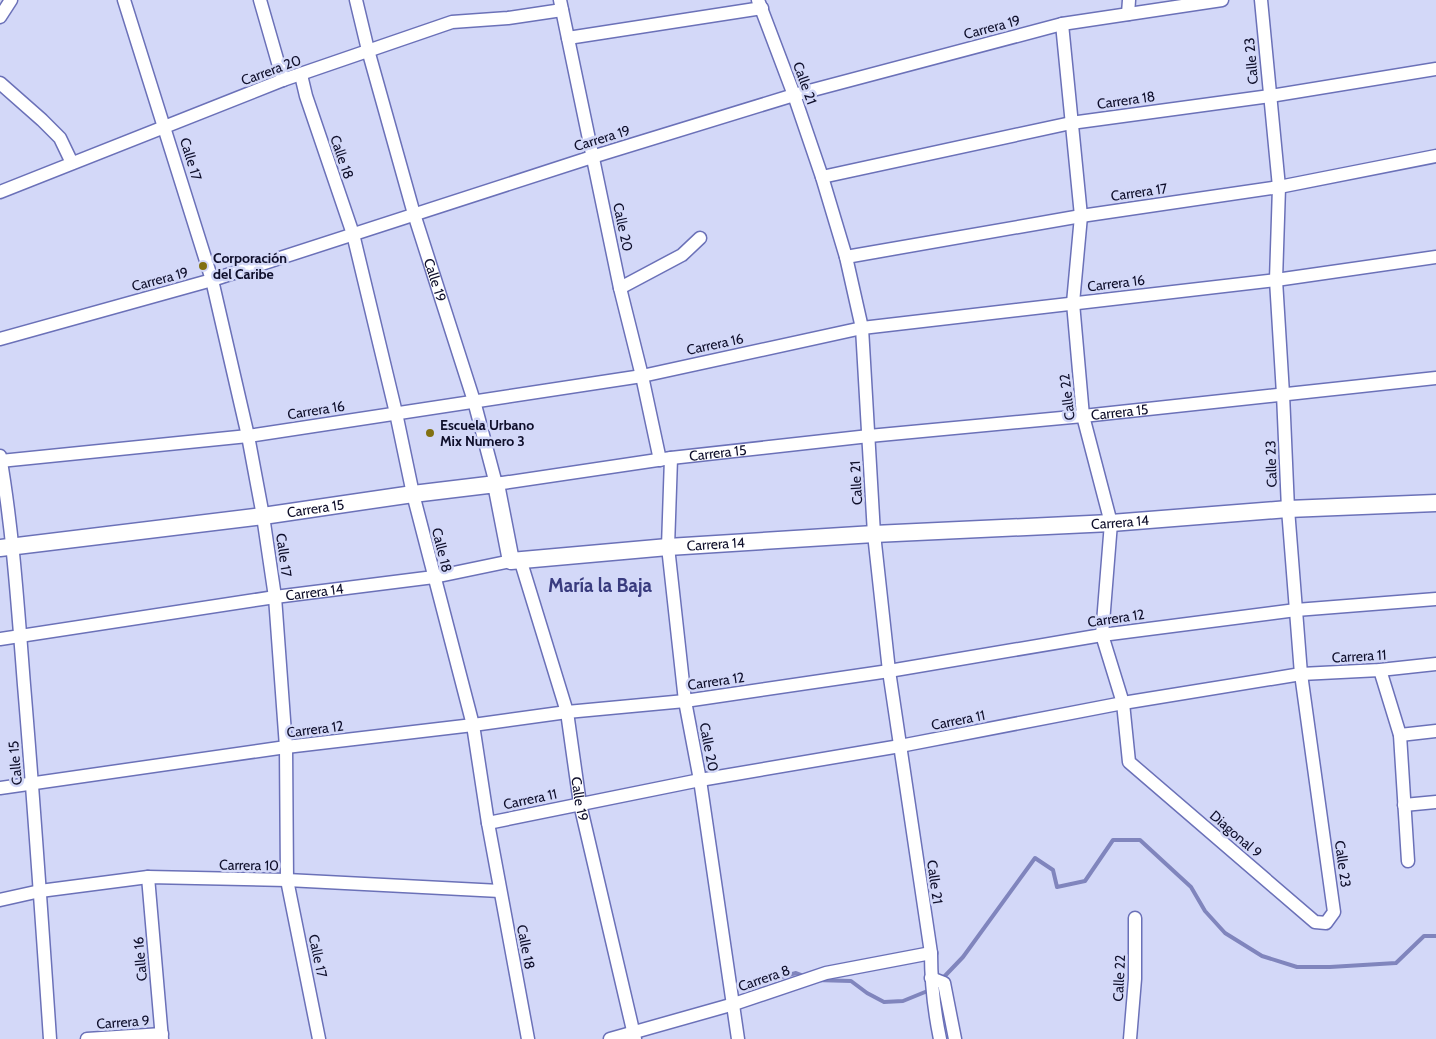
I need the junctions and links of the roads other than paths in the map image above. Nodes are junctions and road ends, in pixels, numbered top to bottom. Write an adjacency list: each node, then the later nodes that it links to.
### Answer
1 (11, 0): 11 (street)
2 (124, 0): 22 (street, Calle 17)
3 (260, 0): 17 (street)
4 (356, 0): 14 (street, Calle 19)
5 (1129, 0): 10 (street)
6 (1222, 0): 10 (street, Carrera 19)
7 (1261, 0): 20 (street, Calle 23)
8 (760, 4): 13 (street); 19 (street, Calle 21)
9 (561, 5): 13 (street, Calle 20); 14 (street, Carrera 20)
10 (1128, 14): 12 (street, Carrera 19)
11 (0, 17)
12 (1062, 24): 19 (street, Carrera 19); 21 (street, Calle 22)
13 (568, 38): 24 (street, Calle 20)
14 (368, 50): 16 (street, Carrera 20); 29 (street, Calle 19)
15 (1436, 69): 20 (street, Carrera 18)
16 (301, 75): 17 (street, Carrera 20); 31 (street, Calle 18)
17 (283, 80): 22 (street, Carrera 20)
18 (0, 83): 25 (street)
19 (794, 95): 24 (street, Carrera 19); 26 (street, Calle 21)
20 (1270, 96): 21 (street, Carrera 18); 27 (street, Calle 23)
21 (1071, 123): 26 (street, Carrera 18); 30 (street, Calle 22)
22 (165, 126): 25 (street, Carrera 20); 35 (street, Calle 17)
23 (1436, 156): 27 (street, Carrera 17)
24 (592, 157): 29 (street, Carrera 19); 37 (street, Calle 20)
25 (72, 163): 28 (street, Carrera 20)
26 (822, 177): 33 (street, Calle 21)
27 (1279, 187): 30 (street, Carrera 17); 36 (street, Calle 23)
28 (0, 192)
29 (414, 214): 31 (street, Carrera 19); 44 (street, Calle 19)
30 (1080, 216): 33 (street, Carrera 17); 38 (street, Calle 22)
31 (353, 234): 35 (street, Carrera 19); 45 (street, Calle 18)
32 (700, 238): 37 (street)
33 (846, 257): 39 (street, Calle 21)
34 (1436, 257): 36 (street, Carrera 16)
35 (212, 280): 40 (street, Carrera 19); 47 (street, Calle 17)
36 (1276, 280): 38 (street, Carrera 16); 43 (street, Calle 23)
37 (620, 288): 41 (street, Calle 20)
38 (1073, 303): 39 (street, Carrera 16); 46 (street, Calle 22)
39 (862, 328): 41 (street, Carrera 16); 48 (street, Calle 21)
40 (0, 338)
41 (642, 376): 44 (street, Carrera 16); 50 (street, Calle 20)
42 (1436, 378): 43 (street, Carrera 15)
43 (1283, 394): 46 (street, Carrera 15); 54 (street, Calle 23)
44 (474, 401): 45 (street, Carrera 16); 51 (street, Calle 19)
45 (396, 413): 47 (street, Carrera 16); 52 (street, Calle 18)
46 (1083, 416): 48 (street, Carrera 15); 56 (street, Calle 22)
47 (248, 436): 49 (street, Carrera 16); 55 (street, Calle 17)
48 (869, 436): 50 (street, Carrera 15); 57 (street, Calle 21)
49 (0, 459): 58 (street, Calle 15)
50 (665, 459): 51 (street, Carrera 15); 59 (street, Calle 20)
51 (496, 484): 52 (street, Carrera 15); 60 (street, Calle 19)
52 (413, 494): 55 (street, Carrera 15); 61 (street, Calle 18)
53 (1436, 503): 54 (street, Carrera 14)
54 (1288, 509): 56 (street, Carrera 14); 64 (street, Calle 23)
55 (263, 516): 58 (street, Carrera 15); 62 (street, Calle 17)
56 (1111, 523): 57 (street, Carrera 14); 65 (street, Calle 22)
57 (874, 534): 59 (street, Carrera 14); 70 (street, Calle 21)
58 (6, 547): 66 (street, Calle 15)
59 (668, 547): 60 (street, Carrera 14); 72 (street, Calle 20)
60 (515, 560): 61 (street, Carrera 14); 74 (street, Calle 19)
61 (434, 577): 62 (street, Carrera 14); 75 (street, Calle 18)
62 (275, 597): 66 (street, Carrera 14); 79 (street, Calle 17)
63 (1436, 599): 64 (street, Carrera 12)
64 (1296, 610): 65 (street, Carrera 12); 71 (street, Calle 23)
65 (1102, 635): 70 (street, Carrera 12); 73 (street, Calle 22)
66 (20, 636): 67 (street, Carrera 14); 82 (street, Calle 15)
67 (0, 640)
68 (1436, 664): 69 (street, Carrera 11)
69 (1380, 670): 71 (street, Carrera 11); 77 (street)
70 (889, 672): 72 (street, Carrera 12); 78 (street, Calle 21)
71 (1301, 674): 73 (street, Carrera 11); 95 (street, Calle 23)
72 (685, 701): 74 (street, Carrera 12); 81 (street, Calle 20)
73 (1123, 704): 78 (street, Carrera 11); 80 (street, Calle 22)
74 (567, 712): 75 (street, Carrera 12); 85 (street, Calle 19)
75 (473, 726): 79 (street, Carrera 12); 87 (street, Calle 18)
76 (1436, 731): 77 (street)
77 (1400, 734): 86 (street)
78 (900, 746): 81 (street, Carrera 11); 96 (street, Calle 21)
79 (286, 747): 82 (street, Carrera 12); 90 (street, Calle 17)
80 (1129, 762): 95 (street, Diagonal 9)
81 (700, 780): 85 (street, Carrera 11); 98 (street, Calle 20)
82 (32, 783): 83 (street, Carrera 12); 91 (street, Calle 15)
83 (0, 788)
84 (1436, 802): 86 (street)
85 (580, 804): 87 (street, Carrera 11); 100 (street, Calle 19)
86 (1404, 805): 88 (street)
87 (488, 824): 92 (street, Calle 18)
88 (1408, 861)
89 (148, 877): 90 (street, Carrera 10); 91 (street, Carrera 10); 99 (street, Calle 16)
90 (287, 880): 92 (street, Carrera 10); 103 (street, Calle 17)
91 (40, 891): 93 (street, Carrera 10); 101 (street, Calle 15)
92 (500, 891): 104 (street, Calle 18)
93 (0, 900)
94 (1135, 918): 109 (street, Calle 22)
95 (1326, 923)
96 (931, 953): 97 (street, Calle 21); 98 (street, Carrera 8)
97 (931, 978): 107 (street, Calle 21); 108 (street)
98 (734, 1004): 100 (street, Carrera 8); 106 (street, Calle 20)
99 (162, 1036): 102 (street, Carrera 9)
100 (634, 1036): 105 (street, Carrera 8)
101 (50, 1039)
102 (87, 1039)
103 (319, 1039)
104 (528, 1039)
105 (610, 1039)
106 (738, 1039)
107 (940, 1039)
108 (955, 1039)
109 (1130, 1039)

